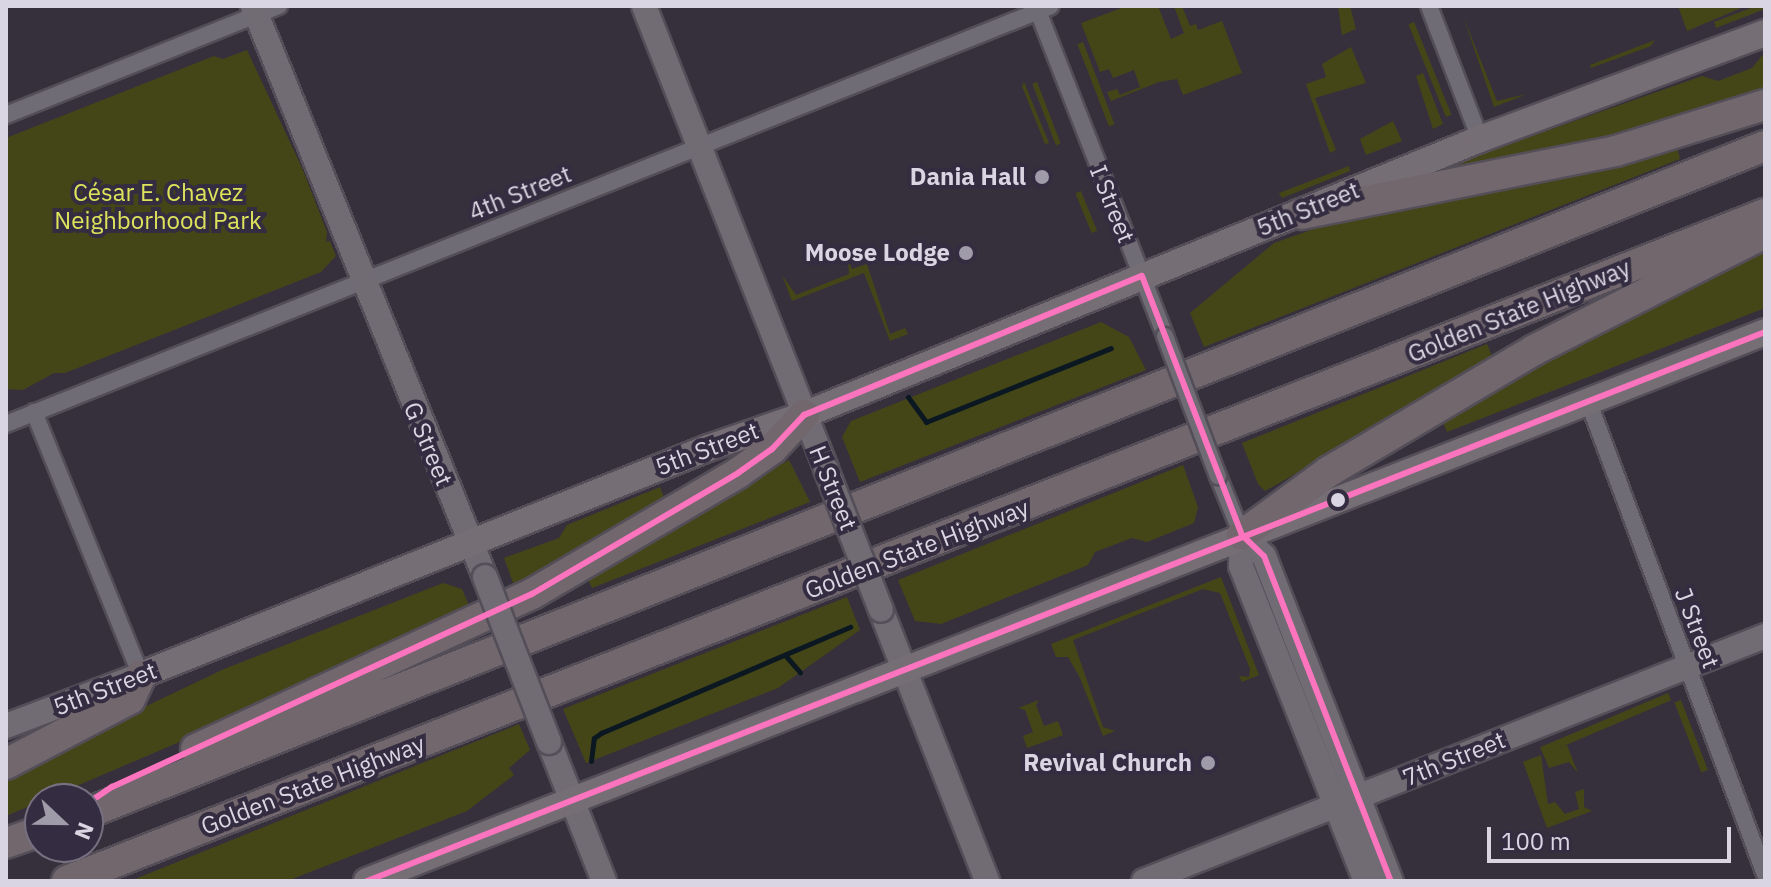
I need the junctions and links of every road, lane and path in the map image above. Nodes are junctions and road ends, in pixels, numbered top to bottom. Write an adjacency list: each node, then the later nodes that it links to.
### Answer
1 (644, 6): 10 (main road, H Street)
2 (1429, 6): 8 (street)
3 (1042, 7): 10 (street, 4th Street); 14 (street, I Street)
4 (263, 9): 7 (street); 15 (main road, G Street)
5 (1765, 33): 8 (main road, 5th Street)
6 (1765, 105): 11 (highway)
7 (6, 115)
8 (1480, 139): 11 (main road, 5th Street)
9 (1765, 146): 32 (highway)
10 (698, 147): 15 (street, 4th Street); 19 (main road, H Street)
11 (1301, 214): 14 (main road, 5th Street)
12 (1765, 214): 34 (highway, Golden State Highway)
13 (1765, 233): 21 (highway)
14 (1142, 276): 19 (main road, 5th Street); 21 (street, I Street, bridge)
15 (363, 283): 18 (street, 4th Street); 22 (main road, G Street)
16 (1765, 332): 17 (main road)
17 (1587, 398): 21 (main road); 24 (street, J Street)
18 (34, 412): 20 (street, 4th Street); 26 (street)
19 (804, 415): 22 (main road, 5th Street); 25 (main road, H Street, bridge); 29 (highway)
20 (6, 424)
21 (1242, 535): 25 (main road); 31 (main road, I Street)
22 (471, 542): 26 (main road, 5th Street); 30 (main road, G Street, bridge)
23 (1765, 636): 24 (main road, 7th Street)
24 (1686, 667): 31 (main road, 7th Street); 33 (street, J Street)
25 (906, 669): 30 (main road); 37 (main road, H Street)
26 (141, 675): 27 (main road, 5th Street); 28 (highway)
27 (6, 726)
28 (6, 764)
29 (104, 792)
30 (572, 800): 35 (main road); 36 (main road, G Street)
31 (1347, 802): 38 (main road, 7th Street); 39 (main road, I Street); 40 (main road, I Street)
32 (104, 807)
33 (1765, 874)
34 (67, 881)
35 (367, 881)
36 (604, 881)
37 (987, 881)
38 (1144, 881)
39 (1366, 881)
40 (1391, 881)

